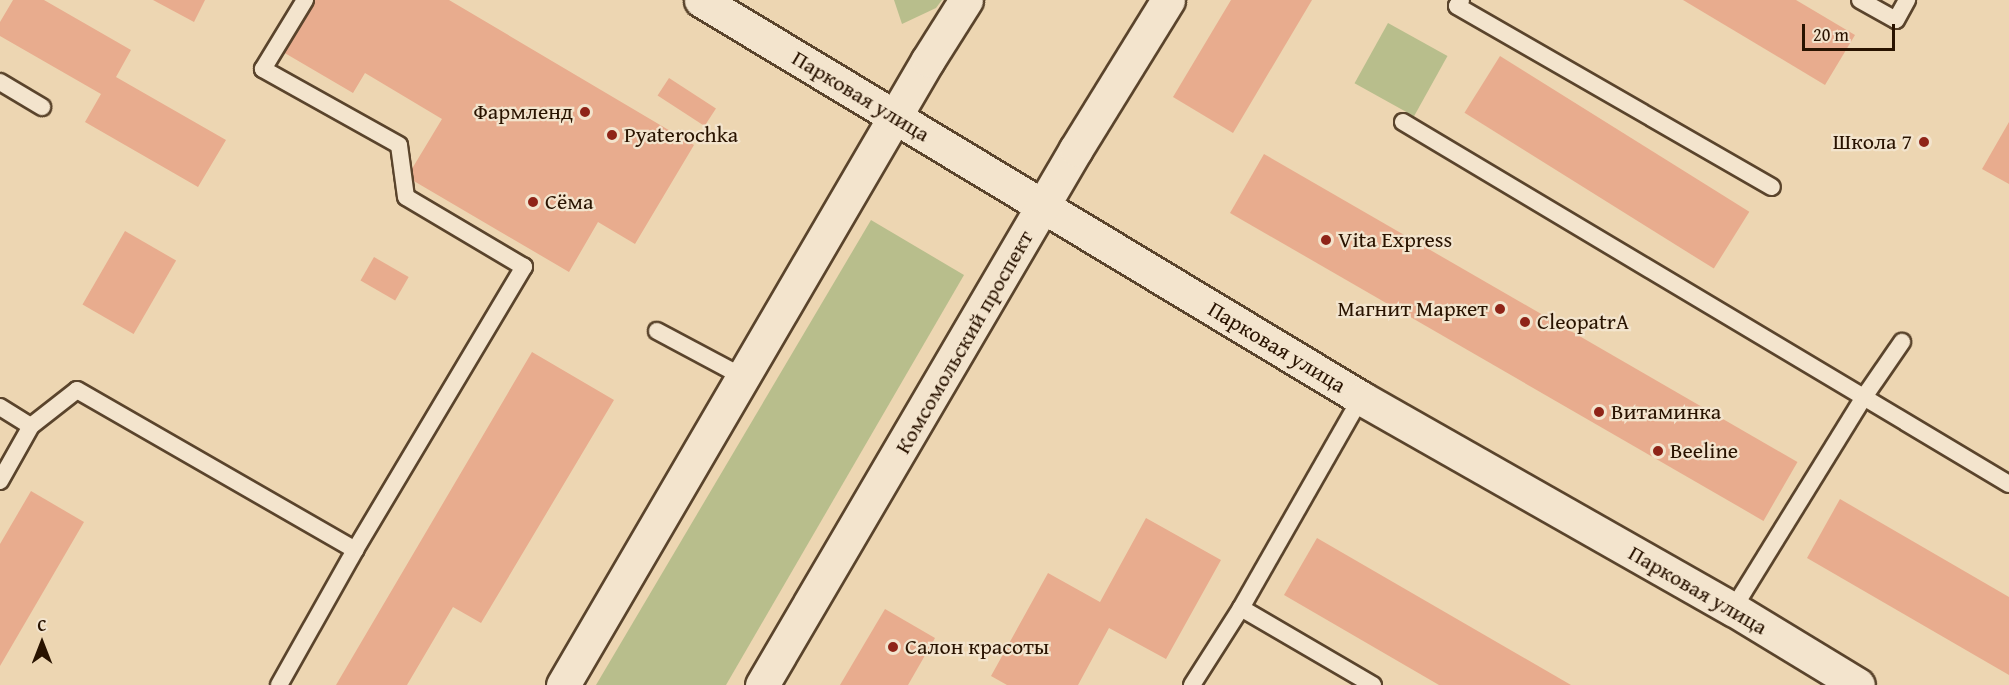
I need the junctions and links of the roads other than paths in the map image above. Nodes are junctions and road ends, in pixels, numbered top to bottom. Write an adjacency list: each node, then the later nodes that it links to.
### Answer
1 (305, 0): 23 (lane)
2 (701, 0): 10 (main road, Парковая улица)
3 (966, 0): 10 (main road)
4 (1168, 0): 13 (main road, Комсомольский проспект)
5 (1461, 0): 12 (lane)
6 (1860, 0): 7 (lane)
7 (1907, 0)
8 (0, 82): 9 (lane)
9 (42, 107)
10 (896, 116): 13 (main road, Парковая улица); 16 (main road)
11 (1403, 122): 17 (lane)
12 (1772, 187)
13 (1043, 206): 18 (main road, Парковая улица); 28 (main road, Комсомольский проспект)
14 (657, 331): 16 (lane)
15 (1902, 342): 17 (lane)
16 (743, 377): 27 (main road)
17 (1864, 398): 22 (lane); 25 (lane)
18 (1361, 399): 24 (lane); 25 (main road, Парковая улица)
19 (0, 407): 20 (lane)
20 (31, 426): 21 (lane); 23 (lane)
21 (0, 482)
22 (2009, 484)
23 (355, 550): 26 (lane)
24 (1241, 608): 29 (lane); 30 (lane)
25 (1733, 609): 31 (main road, Парковая улица)
26 (279, 685)
27 (563, 685)
28 (762, 685)
29 (1192, 685)
30 (1373, 685)
31 (1858, 685)

